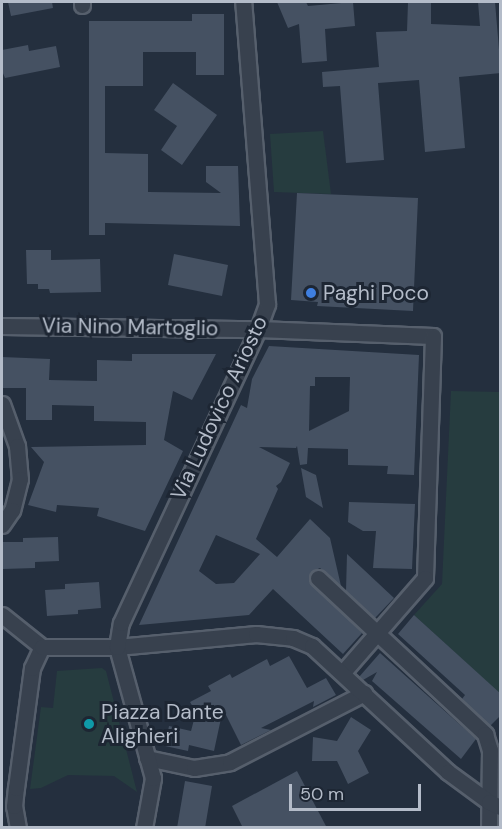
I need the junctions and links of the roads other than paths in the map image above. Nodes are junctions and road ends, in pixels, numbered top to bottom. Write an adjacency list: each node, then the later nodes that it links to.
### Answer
1 (243, 2): 3 (street, Via Ludovico Ariosto)
2 (2, 326): 3 (street, Via Nino Martoglio)
3 (258, 329): 8 (street, Via Nino Martoglio); 10 (street, Via Ludovico Ariosto)
4 (2, 404): 5 (street)
5 (2, 525)
6 (318, 578): 8 (street)
7 (2, 615): 9 (street)
8 (378, 632): 11 (street); 14 (street)
9 (39, 644): 10 (street); 15 (street)
10 (117, 647): 11 (street); 13 (street)
11 (343, 672): 12 (street)
12 (364, 693): 13 (street); 14 (street)
13 (147, 758): 17 (street)
14 (495, 805): 18 (street)
15 (6, 806): 16 (street)
16 (18, 828)
17 (144, 828)
18 (489, 828)

